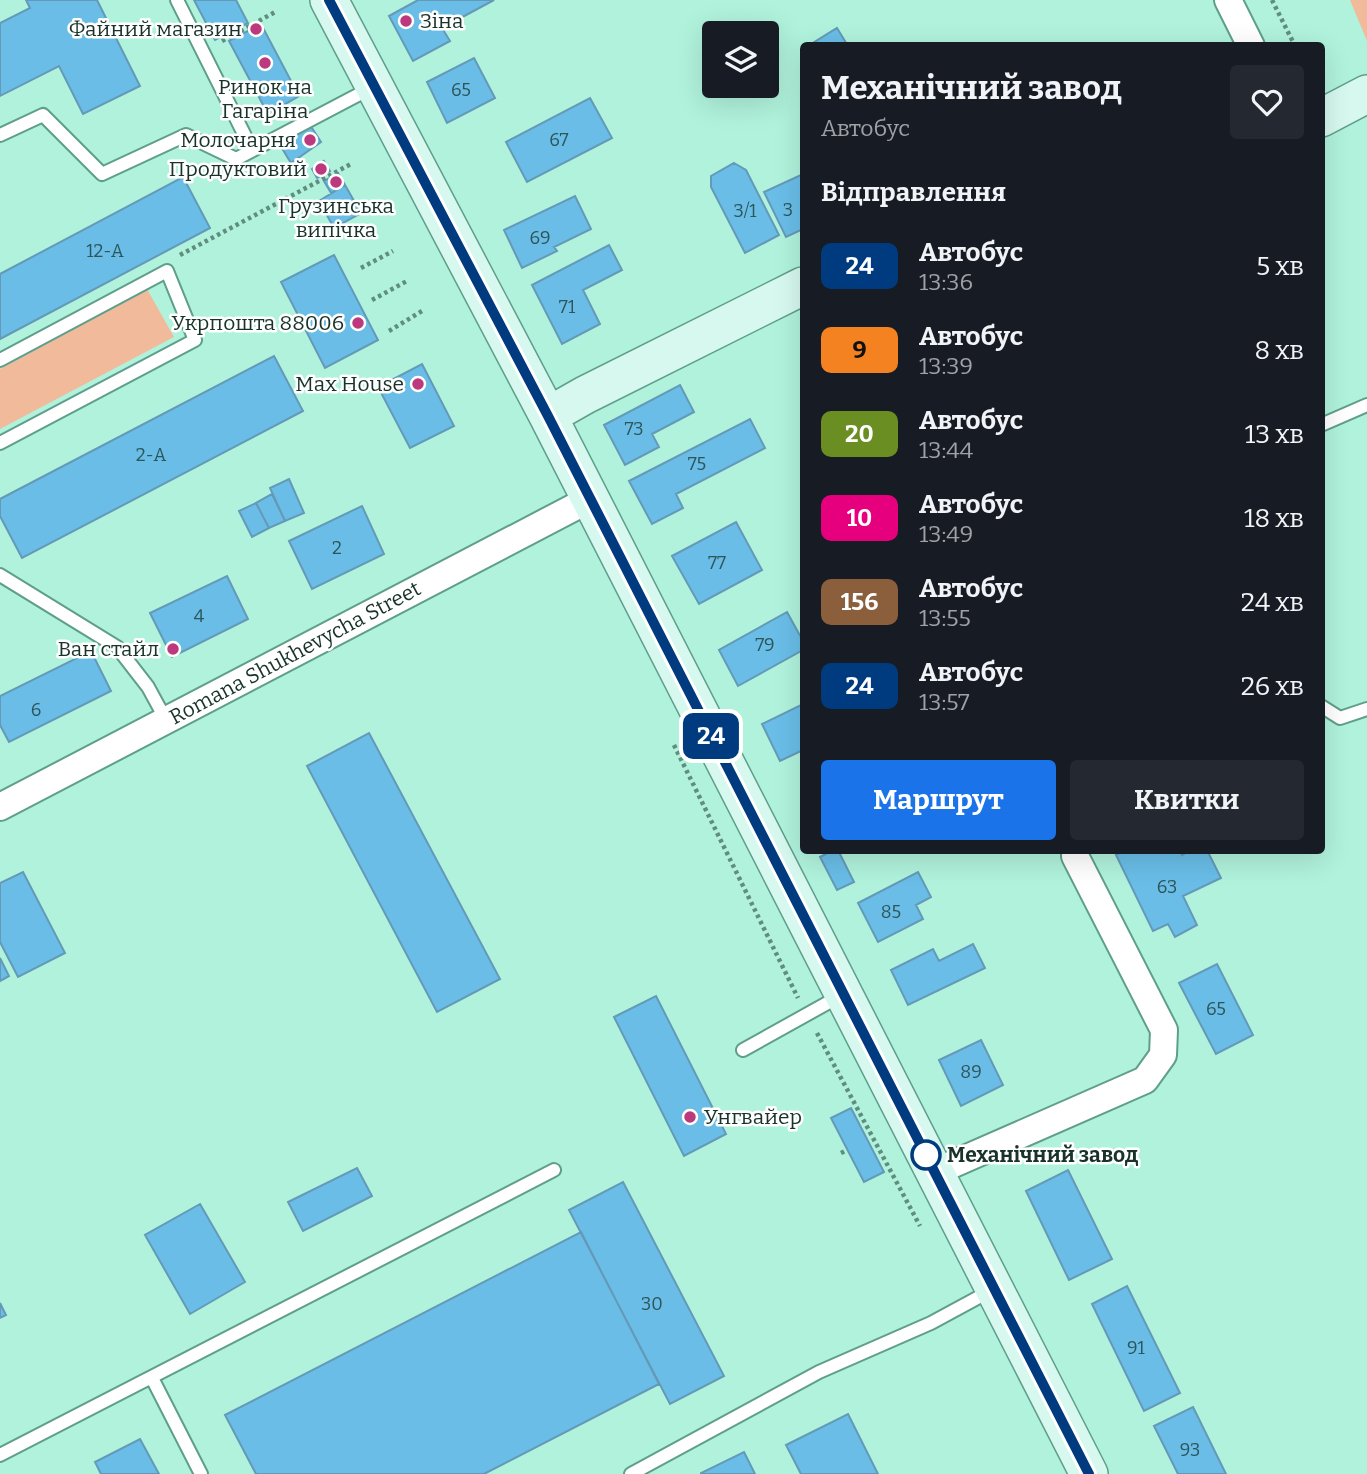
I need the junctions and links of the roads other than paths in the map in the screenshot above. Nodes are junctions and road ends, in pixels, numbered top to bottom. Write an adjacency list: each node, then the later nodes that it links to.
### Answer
1 (177, 0): 9 (lane)
2 (329, 0): 5 (main road)
3 (1228, 0): 4 (street)
4 (1249, 42)
5 (374, 86): 9 (lane); 13 (main road)
6 (1367, 94): 7 (main road)
7 (1325, 116)
8 (0, 135): 9 (lane)
9 (252, 150)
10 (800, 288): 13 (main road)
11 (0, 360): 15 (lane)
12 (1367, 405): 14 (lane)
13 (548, 416): 16 (main road)
14 (1325, 423)
15 (0, 443)
16 (590, 499): 20 (street, Romana Shukhevycha Street); 23 (main road)
17 (0, 575): 20 (lane)
18 (1325, 709): 19 (lane)
19 (1367, 709)
20 (166, 720): 21 (street, Romana Shukhevycha Street)
21 (0, 807)
22 (1075, 856): 26 (street)
23 (844, 994): 24 (lane); 26 (main road)
24 (743, 1050)
25 (554, 1170): 28 (lane)
26 (934, 1172): 27 (main road)
27 (994, 1289): 31 (lane); 32 (main road)
28 (152, 1378): 29 (lane); 30 (lane)
29 (0, 1455)
30 (201, 1474)
31 (631, 1474)
32 (1089, 1474)

